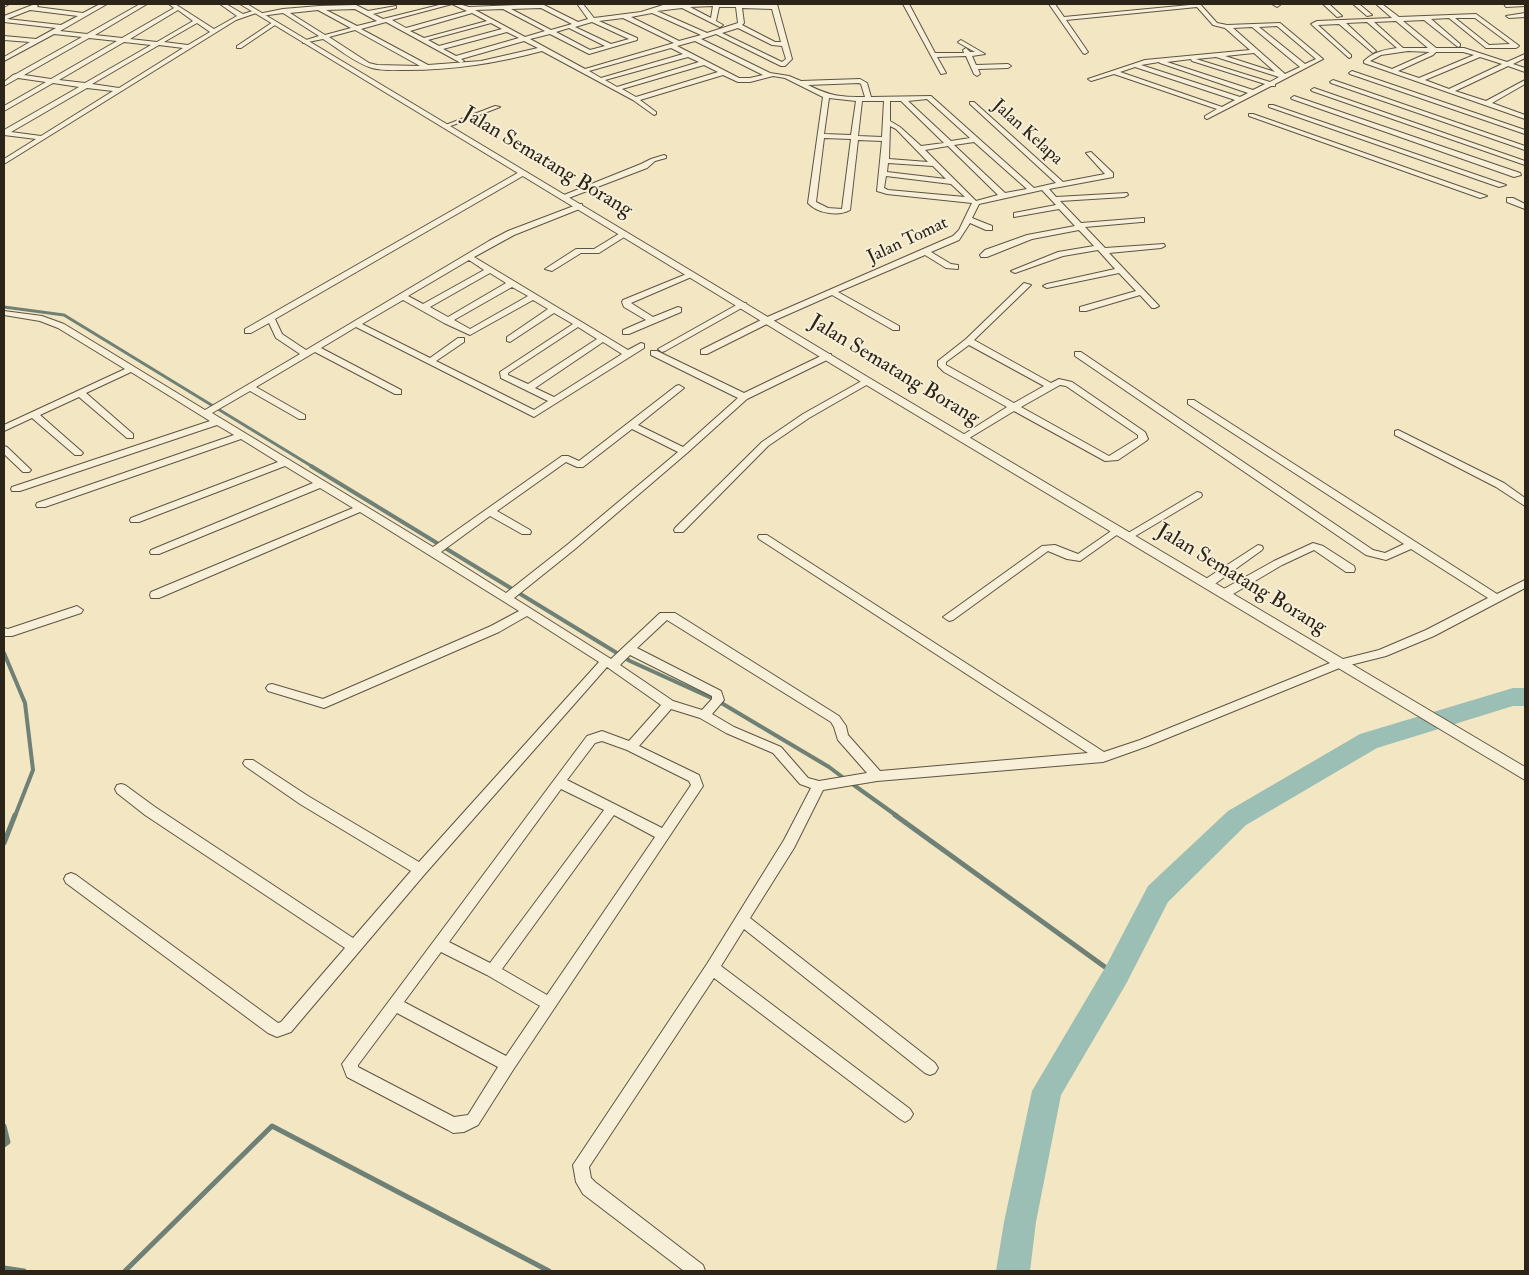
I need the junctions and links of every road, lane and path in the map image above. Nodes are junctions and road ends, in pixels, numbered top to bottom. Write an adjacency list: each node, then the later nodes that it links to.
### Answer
1 (40, 4): 27 (street)
2 (104, 4): 33 (street)
3 (144, 4): 65 (street)
4 (223, 4): 36 (street)
5 (242, 4): 31 (street, Jalan Sematang Borang)
6 (449, 4): 48 (street)
7 (455, 4): 29 (street)
8 (493, 4): 29 (street)
9 (523, 4): 26 (street)
10 (716, 4): 20 (street); 21 (street); 50 (street)
11 (748, 4): 21 (street); 22 (street)
12 (906, 4): 95 (street)
13 (1052, 4): 43 (street)
14 (1197, 4): 43 (street); 54 (street)
15 (1326, 4): 44 (street)
16 (1356, 4): 40 (street)
17 (1380, 4): 45 (street)
18 (1525, 4): 23 (street)
19 (582, 5): 47 (street)
20 (686, 5): 30 (street); 50 (street)
21 (739, 5): 53 (street)
22 (774, 5): 80 (street)
23 (1506, 5)
24 (175, 6): 46 (street); 74 (street)
25 (394, 6): 32 (street)
26 (501, 6): 29 (street); 52 (street); 62 (street)
27 (29, 8): 33 (street); 42 (street)
28 (319, 8): 32 (street); 34 (street); 57 (street)
29 (471, 8): 49 (street); 58 (street)
30 (653, 10): 37 (street); 67 (street)
31 (261, 13): 34 (street, Jalan Sematang Borang); 36 (street)
32 (369, 13): 48 (street)
33 (84, 15): 55 (street)
34 (278, 15): 70 (street); 76 (street, Jalan Sematang Borang); 85 (street)
35 (1525, 15): 38 (street)
36 (241, 16): 61 (street)
37 (624, 16): 47 (street); 64 (street)
38 (1509, 16)
39 (1451, 17): 39 (street); 41 (street)
40 (1369, 18): 44 (street); 45 (street); 87 (street)
41 (1426, 18): 45 (street); 82 (street)
42 (4, 19): 55 (street)
43 (1062, 19): 93 (street)
44 (1340, 19): 91 (street); 100 (street)
45 (1396, 19): 89 (street)
46 (198, 20): 61 (street); 79 (street)
47 (592, 20): 52 (street); 73 (street)
48 (385, 21): 57 (street); 58 (street)
49 (492, 21): 59 (street); 75 (street)
50 (713, 21): 56 (street)
51 (1252, 24): 54 (street); 117 (street); 117 (street)
52 (574, 25): 62 (street); 83 (street)
53 (739, 26): 56 (street); 80 (street)
54 (1227, 26): 90 (street)
55 (61, 28): 60 (street)
56 (728, 28): 63 (street)
57 (354, 29): 70 (street); 116 (street)
58 (406, 30): 75 (street)
59 (506, 30): 72 (street); 86 (street)
60 (54, 32): 65 (street); 77 (street)
61 (214, 32): 84 (street)
62 (551, 32): 72 (street); 92 (street)
63 (716, 32): 67 (street); 111 (street)
64 (656, 33): 66 (street); 78 (street)
65 (89, 35): 74 (street); 127 (street)
66 (649, 35)
67 (706, 35): 71 (street)
68 (642, 37): 73 (street)
69 (4, 38): 77 (street)
70 (323, 38): 76 (street); 108 (street)
71 (695, 38): 78 (street); 126 (street)
72 (524, 39): 88 (street); 103 (street)
73 (635, 39): 83 (street)
74 (124, 40): 79 (street); 132 (street)
75 (423, 40): 86 (street)
76 (308, 41): 115 (street, Jalan Sematang Borang)
77 (36, 42): 102 (street)
78 (678, 43): 81 (street)
79 (158, 44): 84 (street); 139 (street)
80 (784, 44): 111 (street)
81 (670, 45): 94 (street); 109 (street)
82 (1458, 45)
83 (610, 46): 92 (street)
84 (189, 47): 142 (street)
85 (239, 48)
86 (439, 48): 103 (street)
87 (1400, 48)
88 (543, 49): 112 (street); 119 (street)
89 (1434, 50): 98 (street); 121 (street); 121 (street)
90 (1256, 51): 97 (street); 128 (street)
91 (1373, 51)
92 (589, 52): 99 (street)
93 (1085, 52)
94 (687, 55): 107 (street); 131 (street)
95 (933, 55): 96 (street); 123 (street)
96 (969, 55): 96 (street); 113 (street)
97 (1216, 55): 104 (street); 128 (street)
98 (1480, 55): 110 (street); 133 (street)
99 (596, 56)
100 (1350, 56)
101 (1525, 56): 110 (street)
102 (6, 57)
103 (456, 58): 112 (street)
104 (1188, 58): 106 (street); 138 (street)
105 (602, 60): 109 (street)
106 (1158, 61): 114 (street); 145 (street)
107 (704, 63): 122 (street); 141 (street)
108 (365, 64): 115 (street); 116 (street)
109 (609, 64): 119 (street)
110 (1508, 64): 118 (street); 144 (street)
111 (783, 65): 126 (street)
112 (469, 66): 116 (street)
113 (1008, 66)
114 (1134, 66): 120 (street); 154 (street)
115 (350, 67): 171 (street, Jalan Sematang Borang)
116 (426, 67)
117 (1304, 67): 128 (street)
118 (1525, 70)
119 (584, 71): 131 (street)
120 (1114, 72): 130 (street); 161 (street)
121 (1391, 72): 129 (street)
122 (722, 73): 126 (street); 149 (street)
123 (943, 73)
124 (1352, 73): 140 (street)
125 (4, 75): 127 (street)
126 (771, 75): 137 (street)
127 (17, 76): 132 (street); 136 (street)
128 (1284, 77): 138 (street)
129 (1410, 78): 133 (street); 140 (street)
130 (1091, 79)
131 (599, 80): 141 (street)
132 (53, 81): 139 (street); 160 (street)
133 (1418, 81): 144 (street)
134 (1333, 82): 146 (street)
135 (1525, 82): 157 (street)
136 (4, 84)
137 (798, 84): 147 (street); 152 (street)
138 (1273, 84): 145 (street)
139 (84, 85): 142 (street); 174 (street)
140 (1391, 86): 146 (street); 173 (street)
141 (616, 89): 149 (street)
142 (119, 90): 177 (street)
143 (1314, 90): 156 (street)
144 (1449, 91): 157 (street)
145 (1255, 93): 154 (street)
146 (1371, 95): 156 (street); 180 (street)
147 (826, 96): 151 (street); 175 (street)
148 (1294, 98): 163 (street)
149 (635, 99): 164 (street)
150 (903, 99): 153 (street); 179 (street); 181 (street)
151 (859, 100): 152 (street); 176 (street)
152 (869, 100): 153 (street)
153 (887, 100): 170 (street)
154 (1241, 100): 161 (street)
155 (973, 104): 198 (street, Jalan Kelapa)
156 (1352, 104): 163 (street); 184 (street)
157 (1486, 104): 165 (street)
158 (1271, 106): 169 (street)
159 (497, 107): 171 (street)
160 (4, 109)
161 (1223, 109): 167 (street)
162 (1525, 110): 165 (street)
163 (1334, 111): 169 (street); 187 (street)
164 (654, 114)
165 (1517, 114): 168 (street)
166 (1251, 115): 172 (street)
167 (1207, 117)
168 (1525, 117)
169 (1313, 120): 172 (street); 192 (street)
170 (887, 122): 178 (street); 183 (street)
171 (446, 126): 193 (street, Jalan Sematang Borang)
172 (1293, 129): 196 (street)
173 (1523, 130): 180 (street)
174 (4, 133): 177 (street)
175 (822, 136): 176 (street); 176 (street)
176 (856, 137): 178 (street)
177 (42, 138): 189 (street)
178 (885, 139): 188 (street)
179 (977, 139): 181 (street); 201 (street)
180 (1501, 140): 182 (street); 184 (street)
181 (948, 144): 183 (street); 204 (street)
182 (1525, 148)
183 (918, 149): 191 (street)
184 (1485, 149): 187 (street); 190 (street)
185 (1089, 153): 198 (street)
186 (664, 157): 202 (street)
187 (1469, 158): 192 (street); 195 (street)
188 (885, 160): 191 (street); 194 (street)
189 (4, 162)
190 (1525, 163)
191 (934, 164): 197 (street)
192 (1450, 168): 196 (street); 199 (street)
193 (524, 173): 202 (street, Jalan Sematang Borang); 242 (street)
194 (883, 174): 197 (street); 207 (street)
195 (1517, 174)
196 (1432, 178): 205 (street)
197 (953, 182): 207 (street)
198 (1061, 184): 200 (street)
199 (1502, 185)
200 (1044, 188): 201 (street); 208 (street)
201 (1032, 190): 204 (street)
202 (570, 194): 209 (street, Jalan Sematang Borang)
203 (1124, 195): 208 (street)
204 (1002, 196): 207 (street)
205 (1483, 196)
206 (1510, 200): 210 (street)
207 (974, 202): 212 (street, Jalan Tomat)
208 (1058, 202): 211 (street); 214 (street)
209 (579, 206): 216 (street, Jalan Sematang Borang); 221 (street)
210 (1525, 207)
211 (1017, 215)
212 (968, 219): 215 (street); 219 (street, Jalan Tomat)
213 (1141, 220): 214 (street)
214 (1079, 226): 218 (street); 220 (street)
215 (990, 228)
216 (624, 234): 223 (street); 227 (street, Jalan Sematang Borang)
217 (1162, 246): 218 (street)
218 (1100, 249): 225 (street); 226 (street)
219 (926, 252): 222 (street); 231 (street, Jalan Tomat)
220 (984, 255)
221 (469, 257): 224 (street); 233 (street)
222 (955, 267)
223 (549, 269)
224 (490, 270): 228 (street); 237 (street)
225 (1120, 270): 230 (street); 232 (street)
226 (1015, 271)
227 (692, 274): 235 (street, Jalan Sematang Borang); 244 (street)
228 (512, 283): 234 (street); 243 (street)
229 (1028, 286): 254 (street)
230 (1047, 286)
231 (832, 292): 245 (street, Jalan Tomat); 248 (street)
232 (1141, 292): 236 (street); 239 (street)
233 (402, 296): 237 (street); 246 (street)
234 (534, 296): 238 (street); 243 (street)
235 (743, 306): 245 (street, Jalan Sematang Borang); 271 (street)
236 (1155, 306)
237 (424, 307): 243 (street)
238 (554, 309): 247 (street); 251 (street)
239 (1083, 309)
240 (678, 310): 244 (street)
241 (4, 313): 263 (street)
242 (270, 319): 249 (street); 260 (street)
243 (447, 320)
244 (652, 320): 250 (street)
245 (769, 320): 257 (street, Jalan Tomat); 261 (street, Jalan Sematang Borang)
246 (356, 324): 256 (street); 262 (street)
247 (578, 324): 252 (street); 267 (street)
248 (896, 328)
249 (248, 331)
250 (626, 332)
251 (510, 339)
252 (602, 339): 258 (street); 267 (street)
253 (461, 340): 262 (street)
254 (969, 341): 265 (street); 274 (street)
255 (641, 346): 258 (street)
256 (316, 348): 260 (street); 269 (street)
257 (704, 352)
258 (628, 354): 272 (street)
259 (1078, 354): 302 (street)
260 (306, 355): 266 (street)
261 (828, 356): 264 (street, Jalan Sematang Borang); 271 (street)
262 (431, 361): 272 (street)
263 (131, 369): 270 (street); 276 (street)
264 (867, 381): 283 (street, Jalan Sematang Borang); 297 (street)
265 (1050, 386): 274 (street); 274 (street)
266 (250, 388): 276 (street); 277 (street)
267 (528, 388): 272 (street)
268 (679, 388): 278 (street)
269 (398, 392)
270 (80, 393): 275 (street); 281 (street)
271 (744, 397): 285 (street)
272 (555, 401)
273 (1190, 402): 302 (street)
274 (1014, 407): 283 (street)
275 (34, 414): 279 (street); 286 (street)
276 (211, 415): 282 (street); 290 (street)
277 (302, 417)
278 (631, 425): 285 (street); 295 (street)
279 (4, 428)
280 (1398, 433): 292 (street)
281 (130, 436)
282 (242, 436): 287 (street); 293 (street)
283 (963, 438): 298 (street, Jalan Sematang Borang)
284 (4, 449): 288 (street)
285 (684, 451): 309 (street)
286 (78, 453)
287 (285, 463): 289 (street); 296 (street)
288 (26, 470)
289 (320, 484): 294 (street); 305 (street)
290 (16, 489)
291 (1197, 495): 300 (street)
292 (1525, 504)
293 (41, 505)
294 (361, 508): 304 (street); 311 (street)
295 (490, 512): 299 (street); 304 (street)
296 (135, 520)
297 (678, 530)
298 (1117, 530): 300 (street, Jalan Sematang Borang); 315 (street)
299 (526, 532)
300 (1128, 536): 307 (street, Jalan Sematang Borang)
301 (763, 537): 323 (street)
302 (1410, 545): 312 (street)
303 (1258, 548): 307 (street)
304 (437, 550): 309 (street)
305 (155, 552)
306 (1350, 569): 310 (street)
307 (1208, 584): 310 (street, Jalan Sematang Borang)
308 (1525, 584): 312 (street)
309 (514, 593): 314 (street)
310 (1224, 594): 318 (street, Jalan Sematang Borang)
311 (155, 595)
312 (1497, 599): 318 (street)
313 (77, 610): 316 (street)
314 (528, 611): 317 (street); 319 (street)
315 (949, 617)
316 (4, 632)
317 (618, 657): 320 (street); 321 (street); 326 (street); 332 (street)
318 (1339, 664): 323 (street); 325 (street, Jalan Sematang Borang)
319 (272, 688)
320 (669, 704): 321 (street); 322 (street)
321 (710, 708): 328 (street)
322 (631, 747): 327 (street); 331 (street)
323 (1103, 756): 326 (street)
324 (249, 763): 332 (street)
325 (1522, 772)
326 (877, 776): 328 (street)
327 (560, 782): 330 (street); 335 (street)
328 (819, 786): 334 (street)
329 (121, 789): 336 (street)
330 (612, 808): 331 (street); 338 (street)
331 (664, 835): 340 (street)
332 (420, 869): 336 (street)
333 (71, 879): 336 (street)
334 (742, 920): 337 (street); 342 (street)
335 (439, 944): 338 (street); 339 (street)
336 (353, 946)
337 (712, 968): 343 (street); 344 (street)
338 (492, 971): 340 (street)
339 (394, 1004): 341 (street); 341 (street)
340 (549, 1004): 341 (street)
341 (508, 1065)
342 (930, 1068)
343 (905, 1114)
344 (698, 1271)

